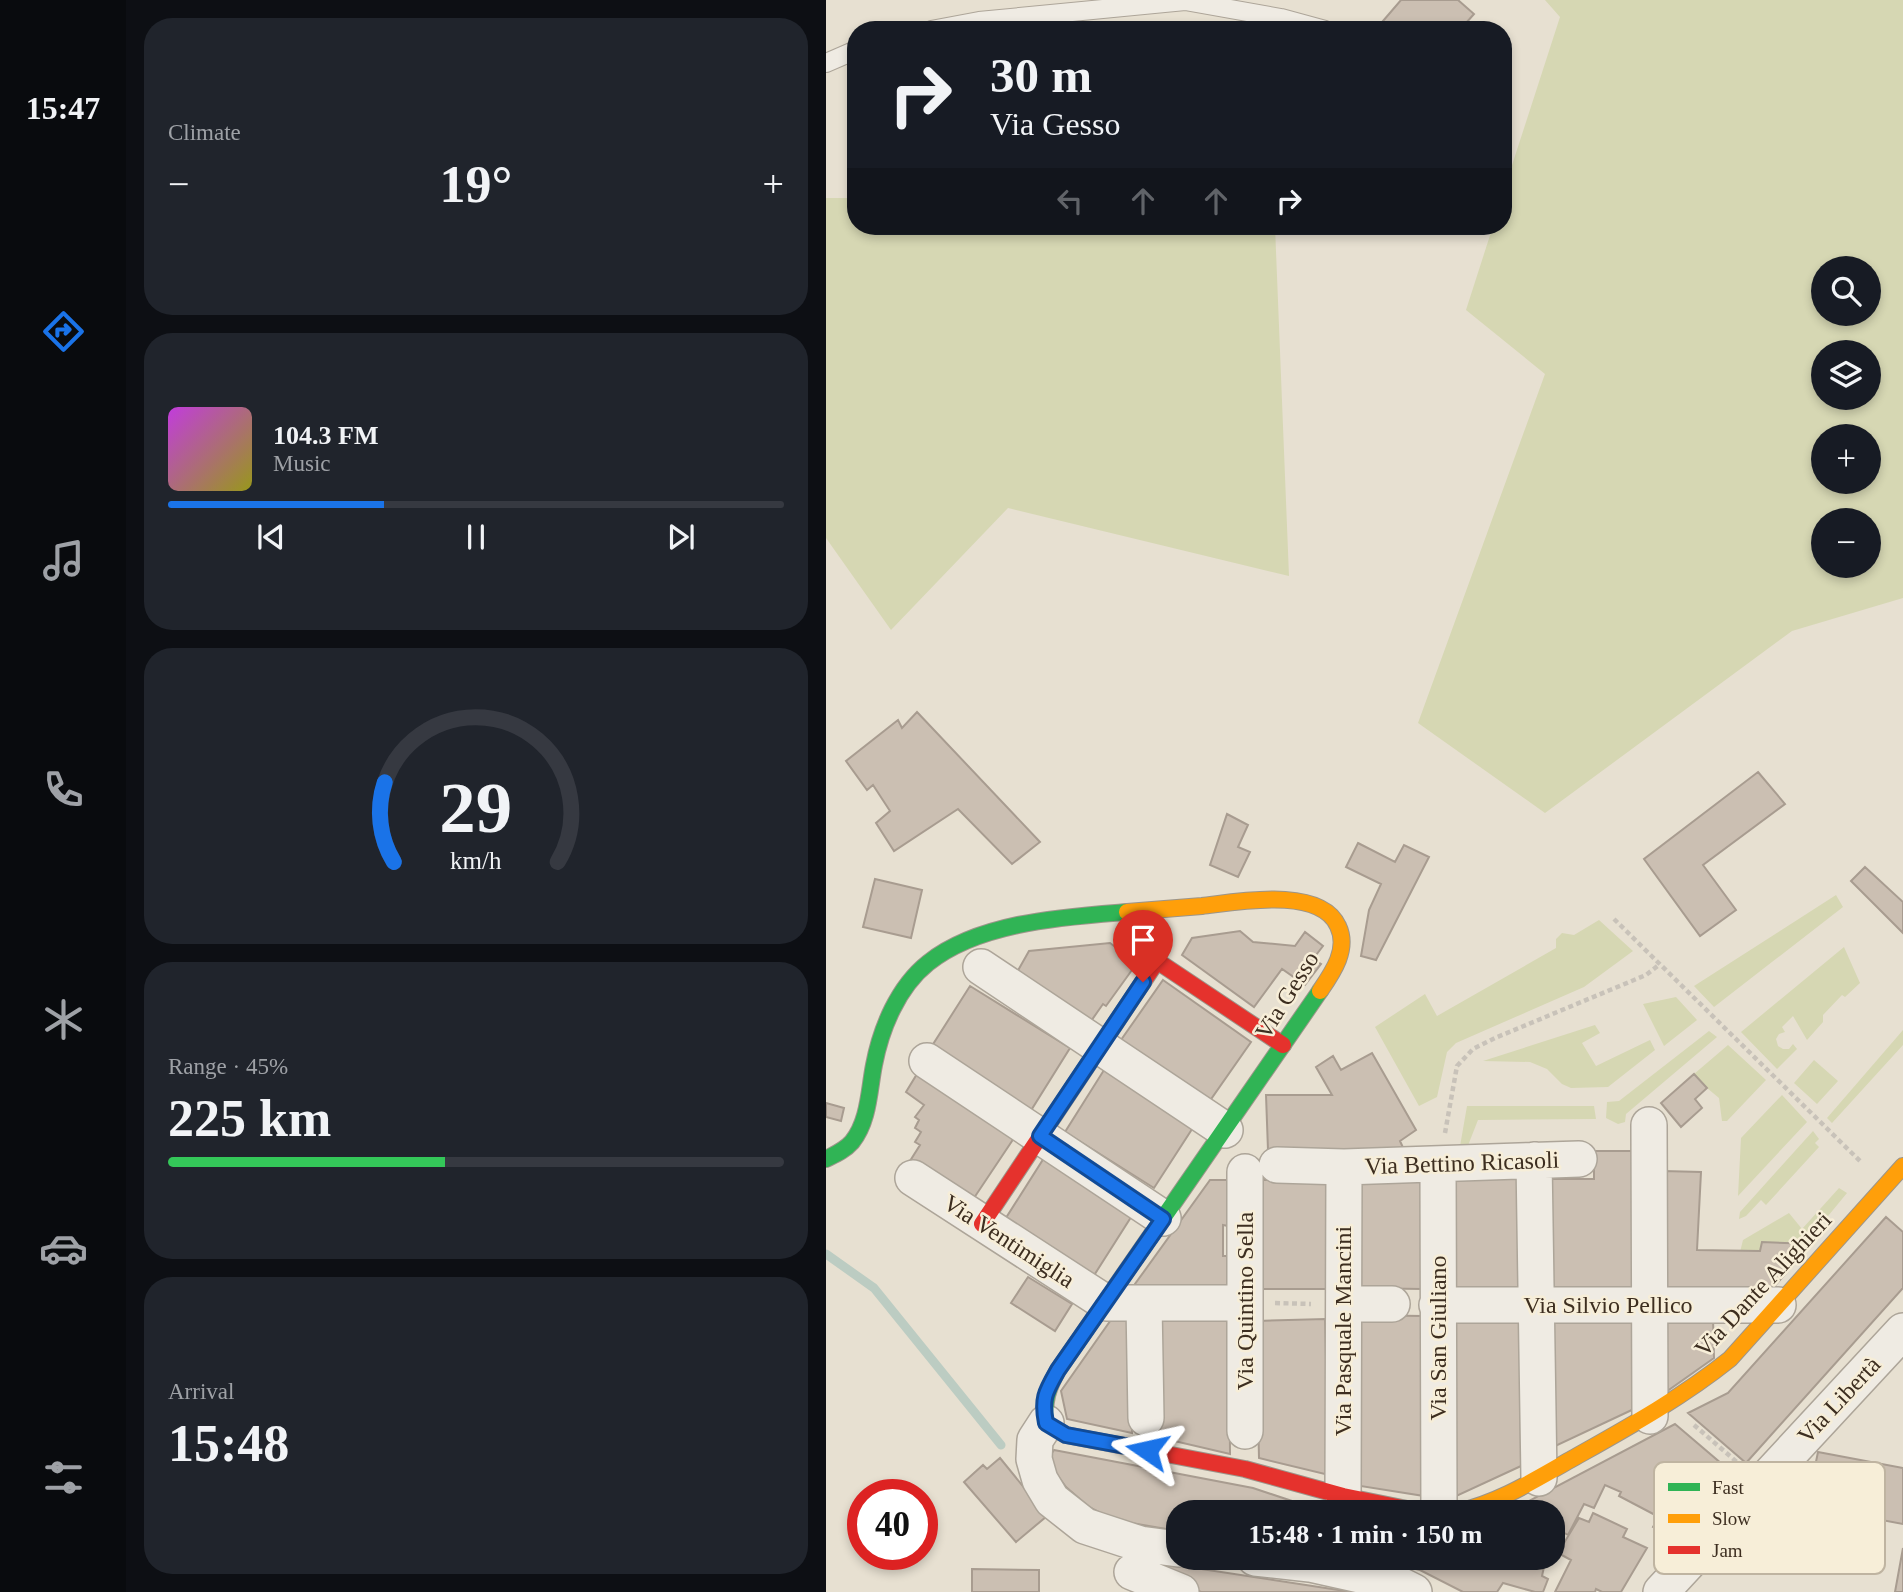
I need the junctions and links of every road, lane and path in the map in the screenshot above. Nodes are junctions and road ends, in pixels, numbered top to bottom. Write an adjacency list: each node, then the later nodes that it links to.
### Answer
1 (974, 21): 2 (lane)
2 (1292, 21)
3 (847, 54): 4 (lane)
4 (826, 63)
5 (1614, 919): 6 (path)
6 (1660, 964): 13 (path); 18 (path)
7 (981, 967): 9 (street)
8 (1283, 1045): 9 (street); 12 (street, Via Gesso); 15 (street, Via Gesso)
9 (1100, 1047): 12 (street); 14 (street)
10 (927, 1061): 14 (street)
11 (1649, 1125): 32 (street)
12 (1225, 1130): 23 (street, Via Gesso)
13 (1833, 1135)
14 (1040, 1136): 23 (street); 24 (street)
15 (826, 1159)
16 (1579, 1159): 17 (street, Via Bettino Ricasoli)
17 (1534, 1160): 18 (street, Via Bettino Ricasoli); 31 (street)
18 (1438, 1164): 20 (street, Via Bettino Ricasoli); 30 (street, Via San Giuliano)
19 (1903, 1166): 33 (street, Via Dante Alighieri)
20 (1344, 1167): 21 (street, Via Bettino Ricasoli); 28 (street, Via Pasquale Mancini)
21 (1261, 1168): 26 (street, Via Quintino Sella)
22 (913, 1178): 24 (street, Via Ventimiglia)
23 (1163, 1219): 25 (street, Via Gesso)
24 (982, 1224): 25 (street, Via Ventimiglia)
25 (1106, 1303): 27 (street); 37 (street, Via Gesso)
26 (1245, 1303): 27 (street); 28 (path); 38 (street, Via Quintino Sella)
27 (1144, 1304): 36 (street)
28 (1344, 1304): 29 (street); 42 (street, Via Pasquale Mancini)
29 (1392, 1304)
30 (1437, 1305): 31 (street, Via Silvio Pellico); 43 (street, Via San Giuliano)
31 (1536, 1305): 32 (street, Via Silvio Pellico); 41 (street)
32 (1649, 1305): 33 (street, Via Silvio Pellico); 35 (street)
33 (1778, 1305): 35 (street, Via Dante Alighieri)
34 (1903, 1331): 40 (street, Via Libertà)
35 (1659, 1410): 39 (path); 41 (street, Via Dante Alighieri)
36 (1146, 1418)
37 (1046, 1423): 42 (street); 46 (street)
38 (1245, 1431)
39 (1732, 1462)
40 (1783, 1462)
41 (1539, 1478): 44 (street, Via Dante Alighieri)
42 (1331, 1500)
43 (1439, 1500)
44 (1493, 1500)
45 (1166, 1554): 46 (street)
46 (1132, 1569): 49 (street)
47 (1345, 1570): 50 (street)
48 (1678, 1574): 51 (street, Via Libertà)
49 (1181, 1592)
50 (1414, 1592)
51 (1661, 1592)

